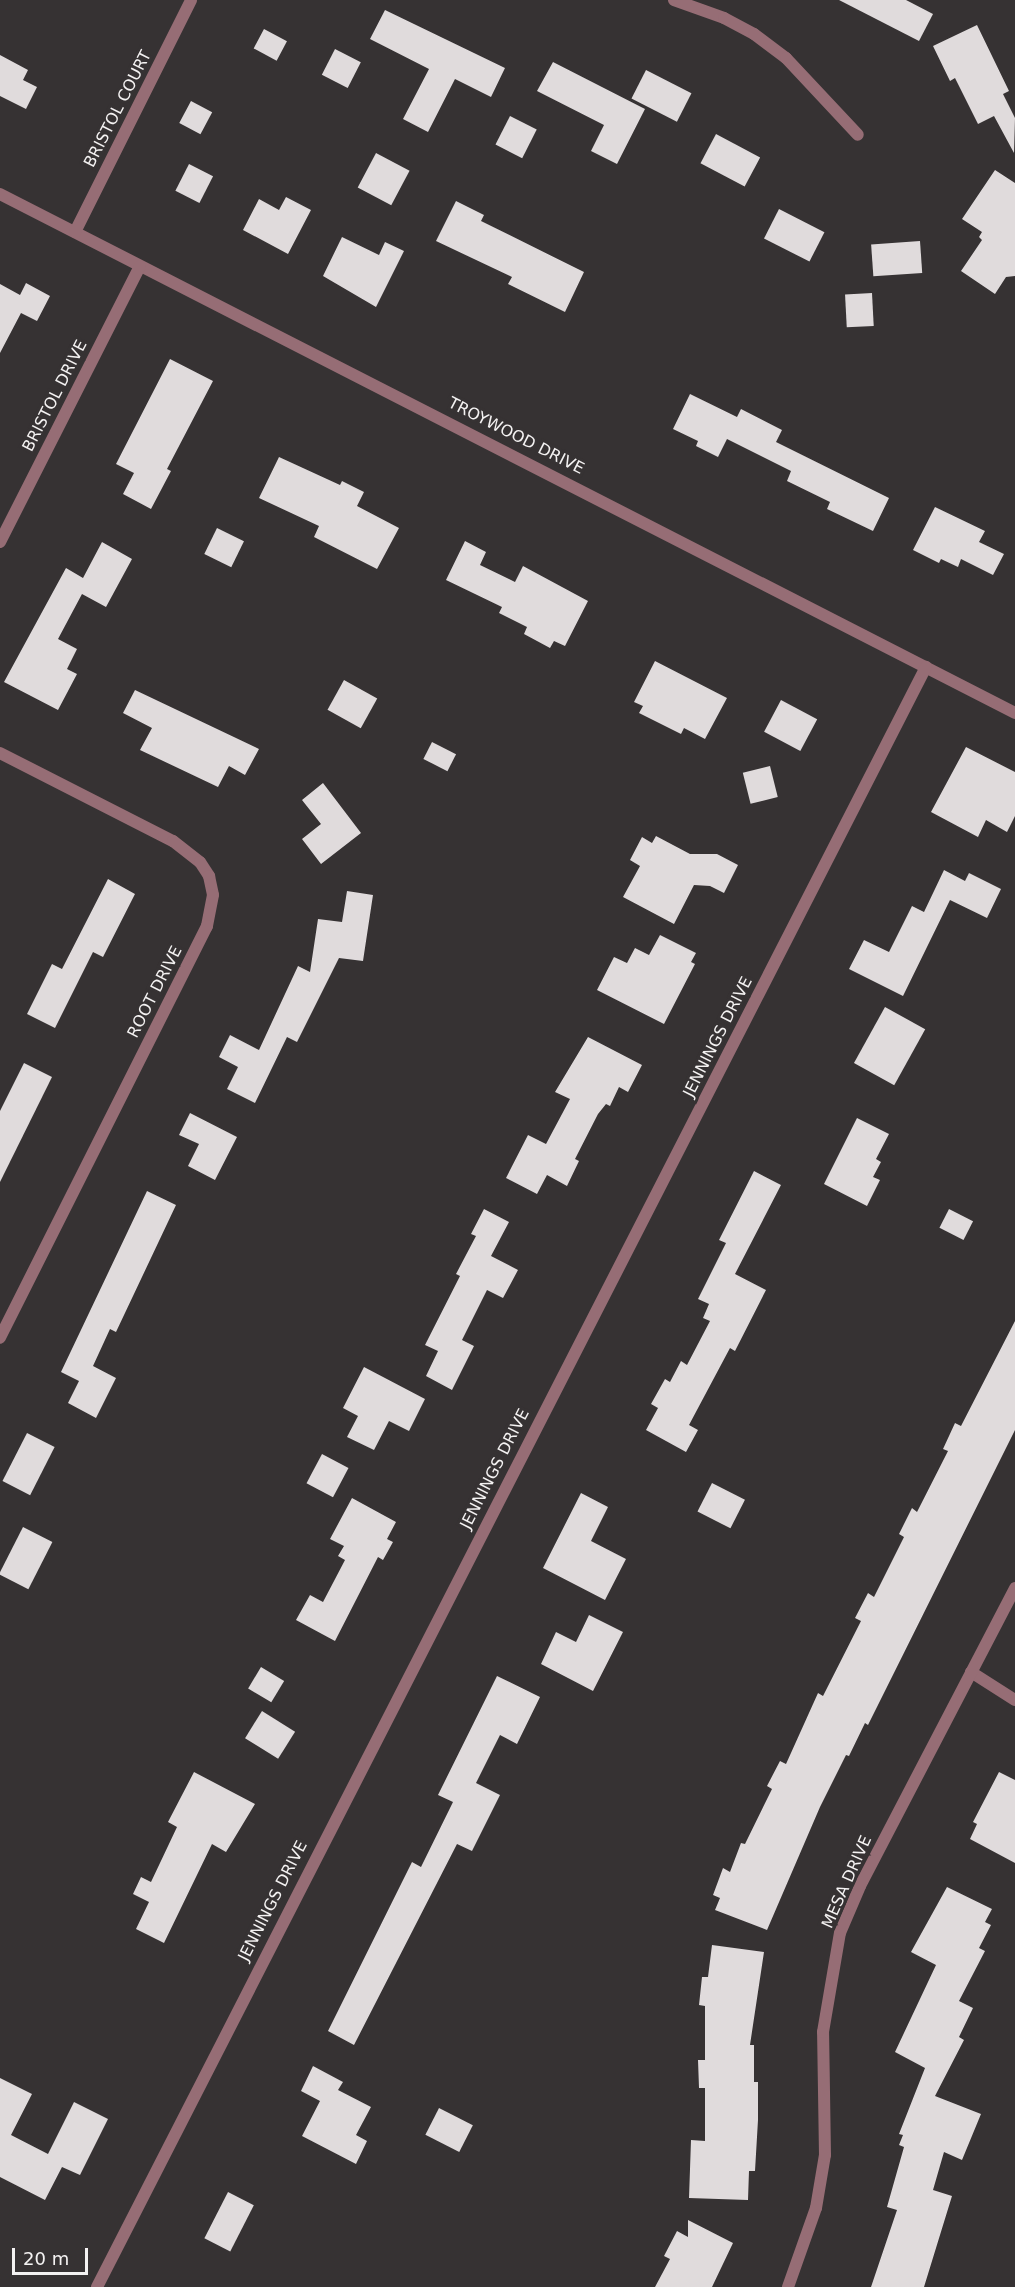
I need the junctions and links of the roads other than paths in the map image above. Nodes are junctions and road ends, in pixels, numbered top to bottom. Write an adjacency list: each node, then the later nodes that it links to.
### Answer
1 (191, 0): 5 (street, BRISTOL COURT)
2 (674, 0): 3 (street)
3 (858, 135)
4 (0, 194): 5 (street, TROYWOOD DRIVE)
5 (75, 232): 6 (street, TROYWOOD DRIVE)
6 (140, 266): 7 (street, BRISTOL DRIVE); 8 (street, TROYWOOD DRIVE)
7 (0, 542)
8 (926, 667): 9 (street, TROYWOOD DRIVE); 15 (street, JENNINGS DRIVE)
9 (1015, 713)
10 (0, 753): 11 (street, ROOT DRIVE)
11 (0, 1338)
12 (1015, 1588): 13 (street, MESA DRIVE)
13 (971, 1672): 14 (street); 16 (street, MESA DRIVE)
14 (1015, 1700)
15 (97, 2287)
16 (788, 2287)

